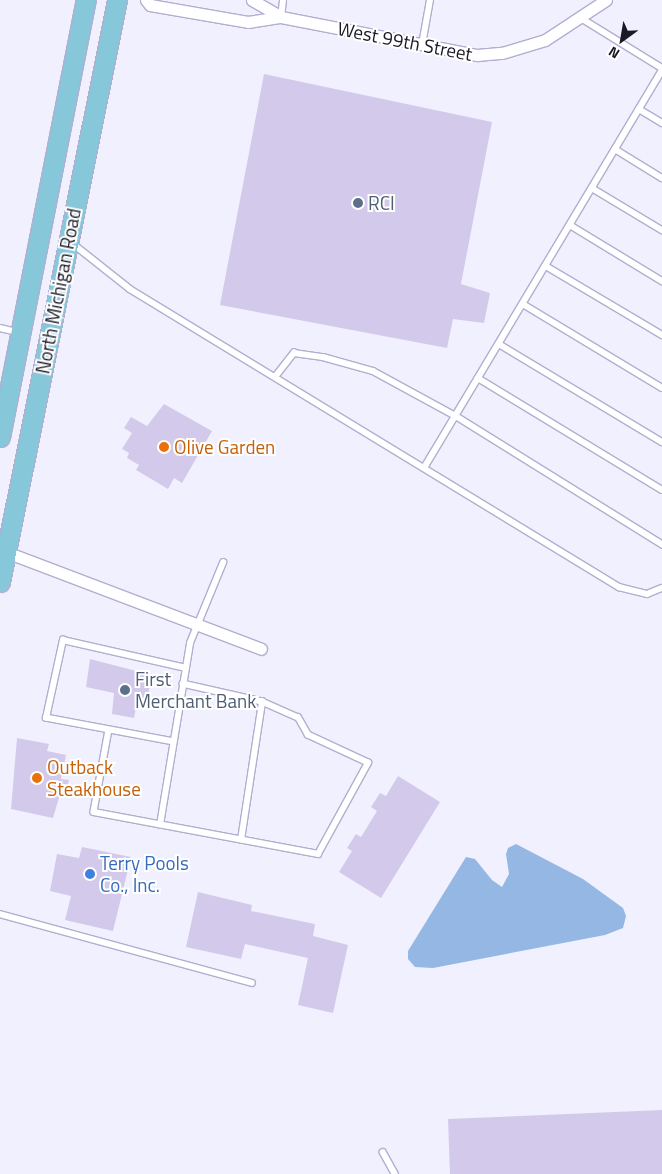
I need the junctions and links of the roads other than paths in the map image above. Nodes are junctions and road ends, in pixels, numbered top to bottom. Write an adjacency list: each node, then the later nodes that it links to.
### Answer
1 (86, 0): 24 (main road, North Michigan Road)
2 (117, 0): 19 (main road, North Michigan Road)
3 (146, 0): 8 (street, West 99th Street)
4 (252, 0): 8 (street, West 99th Street)
5 (283, 0): 8 (lane)
6 (430, 0): 10 (lane)
7 (606, 0): 9 (street, West 99th Street)
8 (281, 17): 10 (street, West 99th Street)
9 (581, 18): 10 (street, West 99th Street); 11 (lane)
10 (422, 45)
11 (662, 69): 12 (lane)
12 (639, 109): 13 (lane); 14 (lane)
13 (662, 123)
14 (615, 150): 15 (lane); 16 (lane)
15 (662, 178)
16 (592, 188): 17 (lane); 18 (lane)
17 (570, 225): 20 (lane); 21 (lane)
18 (662, 230)
19 (69, 240): 27 (lane); 36 (main road, North Michigan Road)
20 (546, 266): 22 (lane); 25 (lane)
21 (662, 281)
22 (523, 304): 26 (lane); 29 (lane)
23 (0, 328): 24 (lane)
24 (21, 332): 31 (main road, North Michigan Road)
25 (662, 335)
26 (499, 344): 28 (lane); 32 (lane)
27 (275, 377): 30 (lane); 33 (lane)
28 (478, 378): 30 (lane); 34 (lane)
29 (662, 388)
30 (456, 416): 33 (lane); 35 (lane)
31 (0, 437)
32 (662, 442)
33 (424, 468): 39 (lane)
34 (662, 490)
35 (662, 544)
36 (3, 551): 38 (main road, North Michigan Road); 40 (street)
37 (223, 563): 40 (lane)
38 (0, 582)
39 (662, 588)
40 (197, 624): 41 (street); 42 (lane)
41 (261, 649)
42 (186, 668): 43 (lane); 45 (lane)
43 (183, 684): 44 (lane); 46 (lane)
44 (262, 702): 48 (lane); 48 (lane)
45 (109, 730): 46 (lane); 47 (lane)
46 (174, 742): 47 (lane)
47 (160, 825): 48 (lane)
48 (241, 840)
49 (0, 914): 50 (lane)
50 (252, 982)
51 (384, 1152): 52 (lane)
52 (395, 1174)

